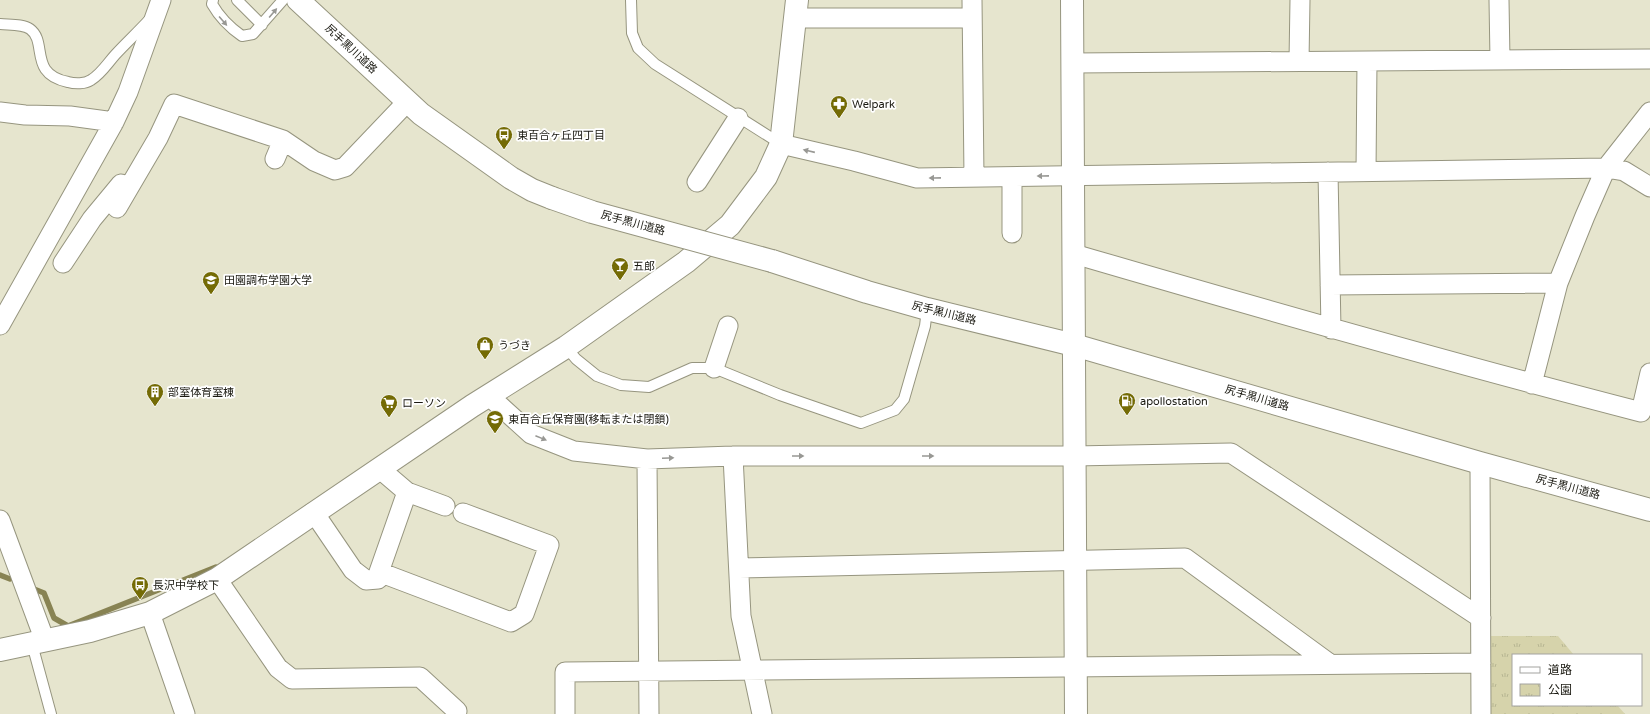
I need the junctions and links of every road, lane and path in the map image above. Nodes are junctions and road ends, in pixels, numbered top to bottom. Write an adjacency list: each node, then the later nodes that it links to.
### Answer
1 (214, 0): 13 (lane, one-way to 13)
2 (237, 0): 13 (lane)
3 (283, 0): 13 (lane, one-way to 3)
4 (298, 0): 19 (street, 尻手黒川道路)
5 (631, 0): 22 (lane)
6 (1072, 0): 18 (street)
7 (1300, 0): 16 (street)
8 (1499, 0): 15 (street)
9 (159, 7): 12 (lane); 23 (street)
10 (796, 9): 11 (street); 25 (street)
11 (972, 9): 32 (street)
12 (0, 24)
13 (262, 25)
14 (1650, 59): 15 (street)
15 (1500, 60): 17 (street)
16 (1298, 61): 17 (street); 18 (street)
17 (1367, 61): 30 (street)
18 (1073, 63): 31 (street)
19 (407, 102): 24 (street); 42 (street, 尻手黒川道路, bridge)
20 (0, 112): 23 (street)
21 (1650, 112): 28 (street)
22 (738, 118): 25 (lane); 34 (street)
23 (114, 122): 43 (street)
24 (283, 140): 26 (street); 27 (street)
25 (781, 144): 32 (street, one-way to 25); 47 (street)
26 (275, 160)
27 (141, 168): 36 (street); 39 (street)
28 (1606, 168): 30 (street); 35 (street); 40 (street)
29 (1328, 172): 30 (street); 31 (street); 41 (street)
30 (1366, 172)
31 (1073, 176): 33 (street, one-way to 33); 38 (street)
32 (974, 177): 33 (street)
33 (1012, 177): 37 (street)
34 (697, 182)
35 (1650, 187)
36 (118, 208)
37 (1012, 233)
38 (1074, 254): 45 (street); 46 (street)
39 (63, 263)
40 (1558, 283): 41 (street); 50 (street)
41 (1330, 284): 45 (street)
42 (927, 309): 46 (street, 尻手黒川道路); 48 (lane)
43 (0, 325)
44 (728, 326): 48 (street)
45 (1331, 329): 50 (street)
46 (1074, 345): 53 (street); 55 (street, 尻手黒川道路)
47 (566, 347): 48 (lane); 51 (street)
48 (714, 368)
49 (1650, 373): 50 (street)
50 (1532, 384)
51 (490, 396): 54 (street, one-way to 54); 56 (street)
52 (733, 456): 53 (street, one-way to 53); 54 (street, one-way to 52); 62 (street)
53 (1074, 456): 61 (street); 66 (street)
54 (647, 459): 72 (street)
55 (1480, 463): 58 (street, 尻手黒川道路); 66 (street)
56 (380, 469): 57 (street); 59 (street)
57 (407, 492): 63 (street); 63 (street)
58 (1650, 510)
59 (312, 513): 63 (street); 64 (street)
60 (0, 520): 67 (street)
61 (1075, 560): 62 (street); 70 (street); 71 (street)
62 (739, 568): 73 (street)
63 (383, 574)
64 (217, 579): 65 (street); 74 (street)
65 (150, 613): 67 (street); 76 (street)
66 (1480, 618): 69 (street)
67 (38, 643): 68 (street); 75 (lane)
68 (0, 650)
69 (1481, 663): 70 (street); 81 (street)
70 (1330, 664): 71 (street)
71 (1076, 668): 73 (street); 80 (street)
72 (648, 670): 73 (street); 77 (street); 78 (street)
73 (753, 670): 79 (street)
74 (457, 711)
75 (51, 714)
76 (185, 714)
77 (565, 714)
78 (649, 714)
79 (762, 714)
80 (1076, 714)
81 (1481, 714)

